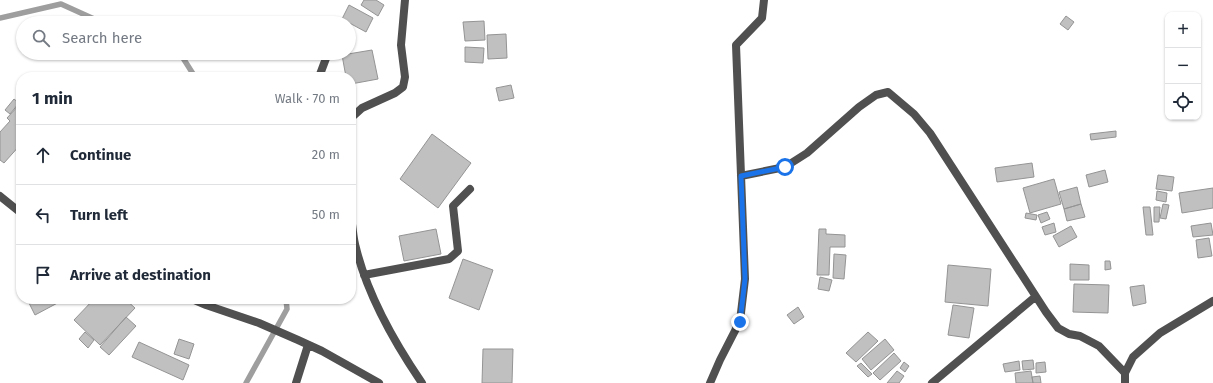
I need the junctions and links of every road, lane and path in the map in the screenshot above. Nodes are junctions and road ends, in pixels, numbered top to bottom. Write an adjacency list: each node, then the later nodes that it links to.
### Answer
1 (404, 0): 5 (street)
2 (764, 0): 6 (street)
3 (325, 60): 4 (street)
4 (321, 72)
5 (356, 113)
6 (741, 176): 12 (street); 20 (street)
7 (470, 189): 11 (street)
8 (0, 196): 9 (street)
9 (16, 209)
10 (356, 248): 11 (street)
11 (364, 275): 19 (street)
12 (1035, 297): 16 (street); 21 (street)
13 (1213, 301): 16 (street)
14 (204, 304): 15 (street)
15 (308, 345): 17 (street); 18 (street)
16 (1125, 373): 22 (street)
17 (296, 383)
18 (379, 383)
19 (422, 383)
20 (710, 383)
21 (932, 383)
22 (1125, 383)

